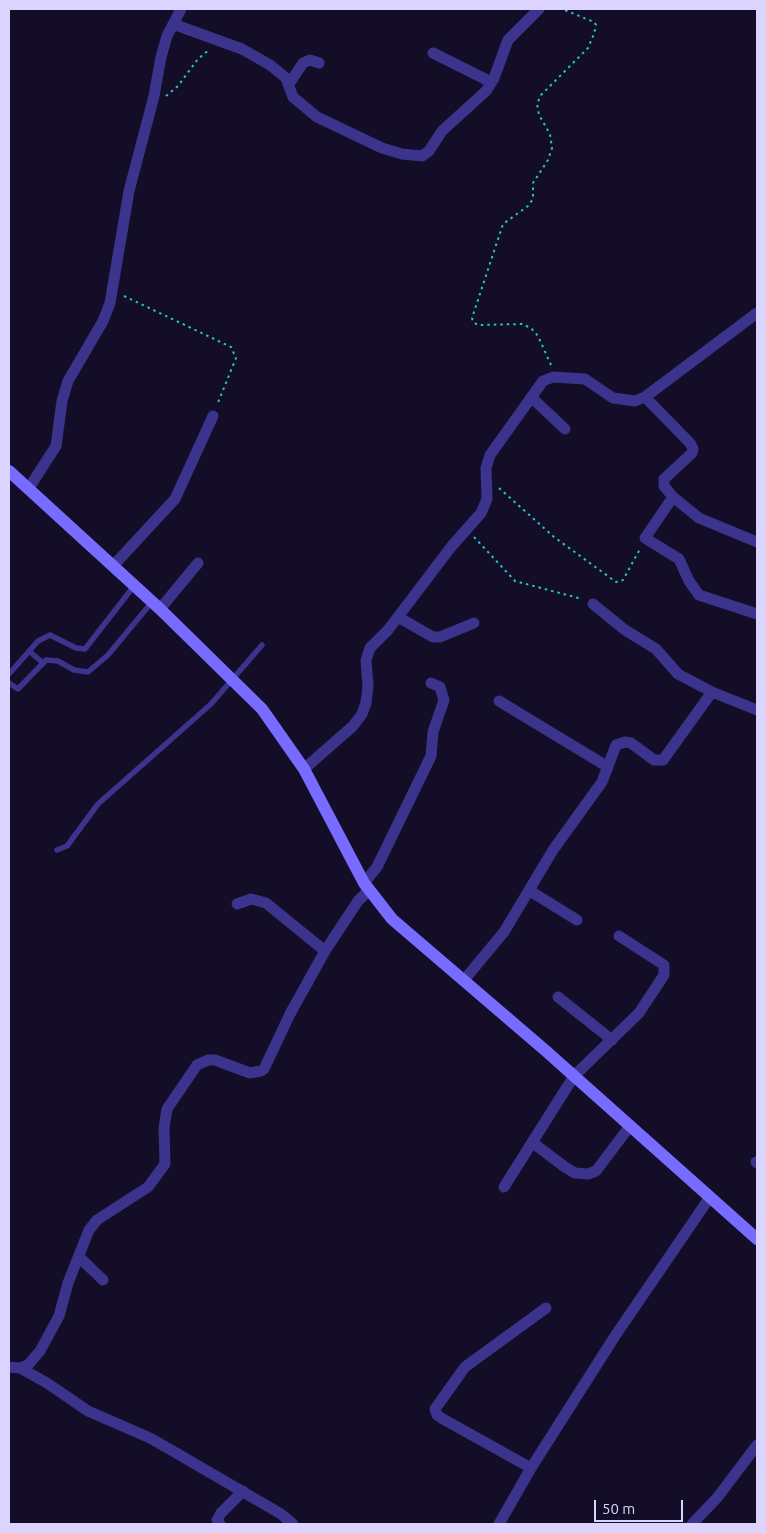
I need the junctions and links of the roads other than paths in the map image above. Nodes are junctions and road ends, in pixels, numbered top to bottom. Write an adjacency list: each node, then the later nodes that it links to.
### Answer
1 (181, 9): 3 (street)
2 (539, 9): 6 (street)
3 (173, 24): 7 (street); 14 (street)
4 (433, 53): 6 (street)
5 (319, 63): 7 (street)
6 (492, 82): 7 (street)
7 (289, 84)
8 (757, 313): 10 (street)
9 (531, 397): 10 (street); 12 (street); 23 (street)
10 (645, 397): 15 (street)
11 (213, 416): 18 (street)
12 (565, 429)
13 (9, 471): 14 (street)
14 (29, 488): 18 (street)
15 (673, 497): 16 (street); 22 (street)
16 (757, 542)
17 (198, 563): 21 (street)
18 (113, 566): 19 (street)
19 (134, 586): 21 (street); 26 (lane)
20 (594, 604): 32 (street)
21 (156, 606): 27 (lane); 29 (street)
22 (757, 614)
23 (398, 617): 24 (street); 36 (street)
24 (474, 623)
25 (262, 645): 29 (lane)
26 (29, 651): 27 (lane); 28 (lane)
27 (43, 663): 30 (lane)
28 (9, 674)
29 (232, 680): 36 (street); 37 (lane)
30 (9, 683)
31 (431, 683): 38 (street)
32 (712, 692): 34 (street); 35 (street)
33 (498, 702): 35 (street)
34 (757, 710)
35 (608, 766): 39 (street)
36 (304, 769): 38 (street)
37 (57, 850)
38 (366, 887): 43 (street); 44 (street)
39 (530, 891): 41 (street); 44 (street)
40 (237, 904): 43 (street)
41 (577, 920)
42 (620, 936): 46 (street)
43 (326, 951): 53 (street)
44 (464, 980): 47 (street)
45 (558, 997): 46 (street)
46 (612, 1040): 47 (street)
47 (574, 1076): 48 (street); 49 (street)
48 (630, 1126): 49 (street); 51 (street)
49 (533, 1142): 50 (street)
50 (504, 1187)
51 (710, 1197): 52 (street); 58 (street)
52 (757, 1239)
53 (79, 1257): 54 (street); 56 (street)
54 (103, 1280)
55 (546, 1308): 58 (street)
56 (14, 1368): 59 (street)
57 (757, 1445): 63 (street)
58 (531, 1468): 62 (street)
59 (243, 1491): 60 (street); 61 (street)
60 (220, 1524)
61 (293, 1524)
62 (499, 1524)
63 (692, 1524)

